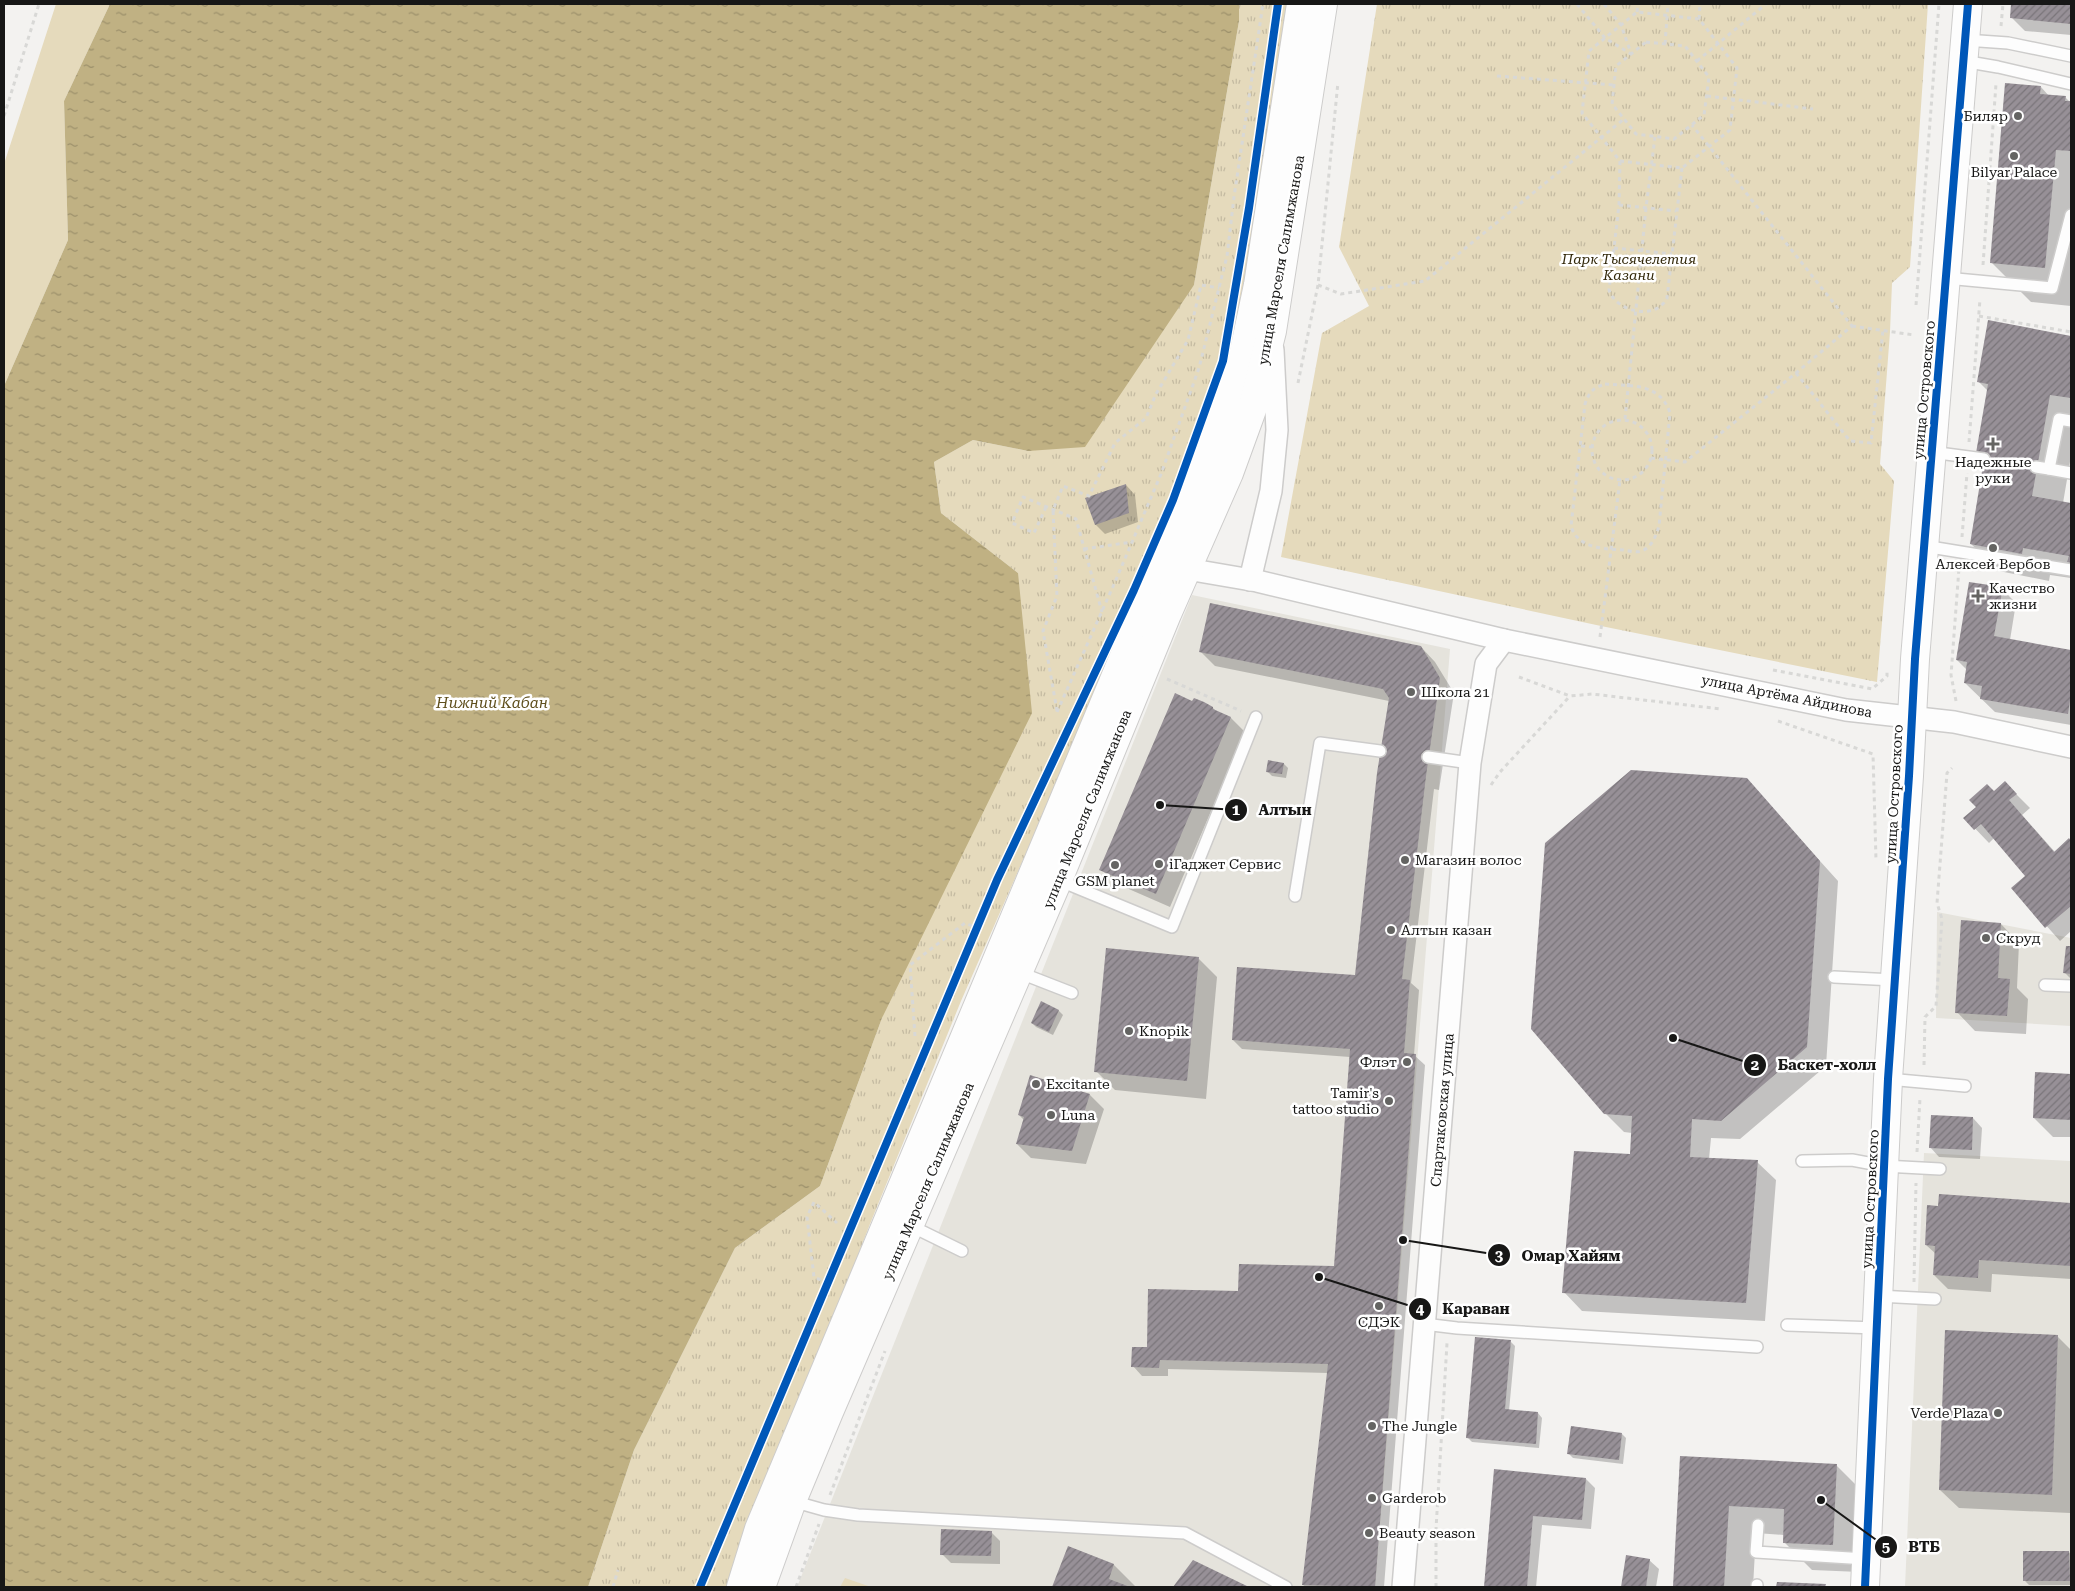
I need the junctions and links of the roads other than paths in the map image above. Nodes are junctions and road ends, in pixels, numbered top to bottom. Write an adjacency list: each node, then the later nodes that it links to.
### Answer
1 (1301, 4): 51 (main road)
2 (1323, 4): 9 (main road, улица Марселя Салимжанова)
3 (1968, 4): 4 (main road, улица Островского)
4 (1964, 51): 5 (lane); 6 (lane); 8 (main road, улица Островского)
5 (2071, 56)
6 (2071, 84)
7 (2071, 216): 8 (lane)
8 (1946, 278): 11 (main road, улица Островского)
9 (1272, 331): 17 (main road, улица Марселя Салимжанова); 19 (street)
10 (2071, 421): 14 (lane)
11 (1931, 452): 12 (lane); 16 (main road, улица Островского)
12 (1984, 459)
13 (2036, 467): 14 (lane)
14 (2049, 469): 15 (lane)
15 (2071, 473)
16 (1924, 546): 18 (lane); 22 (main road, улица Островского)
17 (1187, 570): 19 (street, улица Артёма Айдинова); 27 (main road, улица Марселя Салимжанова)
18 (2071, 570)
19 (1250, 580): 20 (street, улица Артёма Айдинова)
20 (1504, 640): 22 (street, улица Артёма Айдинова); 26 (street, Спартаковская улица)
21 (1256, 717): 27 (lane)
22 (1911, 717): 23 (street, улица Артёма Айдинова); 31 (main road, улица Островского)
23 (2071, 747)
24 (1380, 751): 28 (lane)
25 (1428, 757): 26 (lane)
26 (1470, 763): 44 (street, Спартаковская улица)
27 (1058, 880): 29 (main road, улица Марселя Салимжанова)
28 (1295, 896)
29 (1018, 972): 34 (lane); 40 (main road, улица Марселя Салимжанова)
30 (1834, 976): 31 (lane)
31 (1895, 980): 35 (main road, улица Островского)
32 (2045, 985): 33 (lane)
33 (2071, 986)
34 (1072, 993)
35 (1888, 1079): 36 (lane); 38 (main road, улица Островского)
36 (1965, 1086)
37 (1802, 1161): 38 (lane)
38 (1884, 1166): 39 (lane); 42 (main road, улица Островского)
39 (1940, 1169)
40 (909, 1225): 41 (lane); 48 (main road, улица Марселя Салимжанова)
41 (962, 1251)
42 (1878, 1296): 43 (lane); 46 (main road, улица Островского)
43 (1935, 1299)
44 (1424, 1324): 47 (lane); 54 (street, Спартаковская улица)
45 (1787, 1325): 46 (lane)
46 (1877, 1328): 50 (main road, улица Островского)
47 (1757, 1347)
48 (792, 1501): 52 (main road, улица Марселя Салимжанова); 53 (lane)
49 (1758, 1525): 50 (lane)
50 (1866, 1558): 55 (main road, улица Островского)
51 (741, 1587)
52 (761, 1587)
53 (1286, 1587)
54 (1402, 1587)
55 (1865, 1587)

